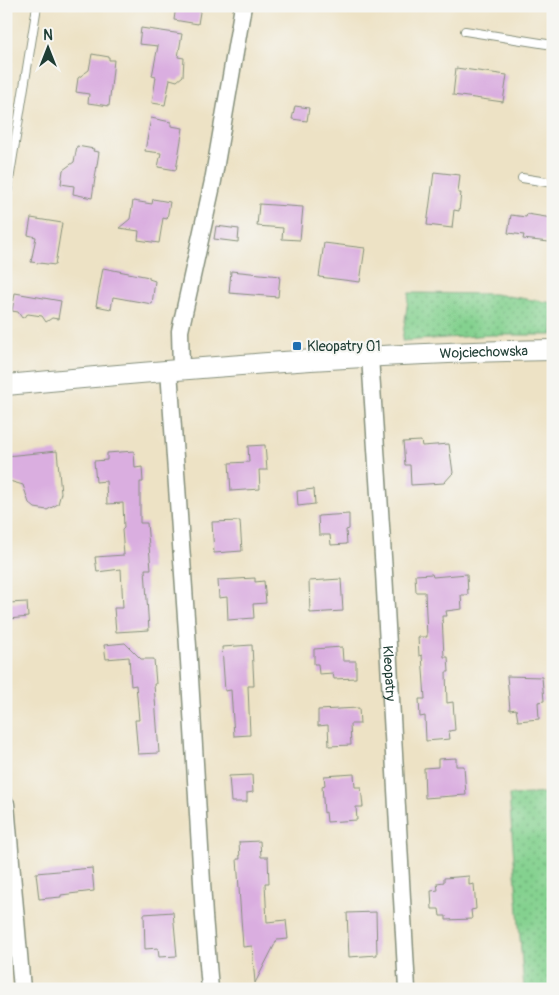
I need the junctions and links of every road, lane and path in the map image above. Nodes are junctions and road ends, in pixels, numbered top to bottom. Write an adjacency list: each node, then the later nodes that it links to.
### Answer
1 (37, 6): 7 (lane)
2 (243, 6): 10 (street)
3 (465, 31): 4 (lane)
4 (553, 45)
5 (522, 178): 6 (lane)
6 (553, 183)
7 (6, 199)
8 (553, 350): 9 (street, Wojciechowska)
9 (370, 356): 10 (street, Wojciechowska); 15 (street, Kleopatry)
10 (175, 370): 11 (street, Wojciechowska); 14 (street)
11 (6, 385)
12 (6, 804): 13 (street)
13 (22, 989)
14 (210, 989)
15 (406, 989)

